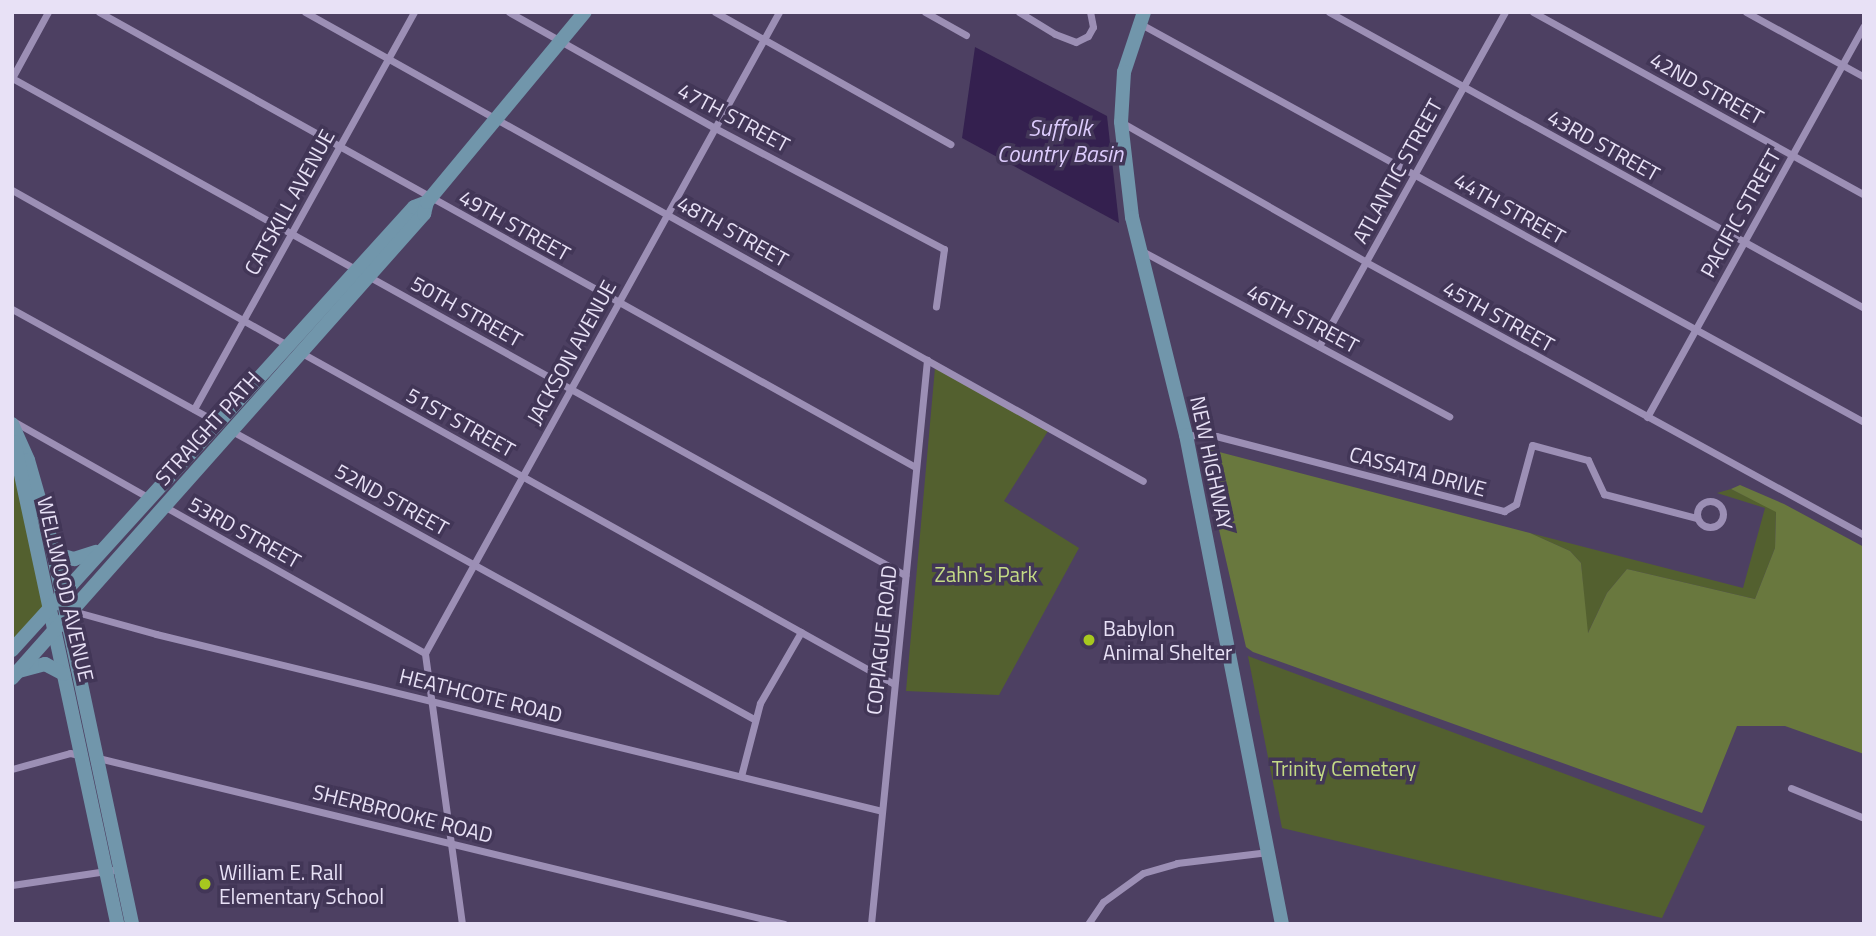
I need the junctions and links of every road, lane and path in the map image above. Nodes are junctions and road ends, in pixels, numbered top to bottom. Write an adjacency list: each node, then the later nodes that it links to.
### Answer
1 (48, 12): 24 (street)
2 (99, 12): 30 (street, 49TH STREET)
3 (305, 12): 21 (street, 48TH STREET)
4 (414, 12): 21 (street, CATSKILL AVENUE)
5 (509, 12): 20 (street, 47TH STREET)
6 (585, 12): 20 (main road, STRAIGHT PATH)
7 (715, 12): 19 (street)
8 (779, 12): 19 (street, JACKSON AVENUE)
9 (925, 12): 18 (street)
10 (1019, 12): 11 (street)
11 (1090, 12)
12 (1329, 12): 25 (street, 43RD STREET)
13 (1505, 12): 25 (street, ATLANTIC STREET)
14 (1533, 12): 31 (street, 42ND STREET)
15 (1746, 12): 22 (street)
16 (1142, 17): 27 (main road, NEW HIGHWAY); 32 (street, 44TH STREET)
17 (1864, 26): 22 (street, PACIFIC STREET)
18 (966, 35)
19 (764, 39): 28 (street, JACKSON AVENUE); 29 (street)
20 (561, 41): 26 (main road, STRAIGHT PATH); 28 (street, 47TH STREET)
21 (388, 59): 26 (street, 48TH STREET); 30 (street, CATSKILL AVENUE)
22 (1842, 65): 23 (street); 31 (street, PACIFIC STREET)
23 (1864, 77)
24 (12, 78): 37 (street, 50TH STREET)
25 (1463, 88): 32 (street, ATLANTIC STREET); 38 (street, 43RD STREET)
26 (498, 120): 35 (main road, STRAIGHT PATH); 36 (street, 48TH STREET)
27 (1121, 121): 39 (main road, NEW HIGHWAY); 40 (street, 45TH STREET)
28 (715, 128): 36 (street, JACKSON AVENUE); 43 (street, 47TH STREET)
29 (950, 144)
30 (340, 146): 35 (street, 49TH STREET); 37 (street, CATSKILL AVENUE)
31 (1792, 155): 34 (street, 42ND STREET); 38 (street, PACIFIC STREET)
32 (1414, 175): 40 (street, ATLANTIC STREET); 47 (street, 44TH STREET)
33 (12, 190): 46 (street, 51ST STREET)
34 (1864, 195)
35 (429, 200): 41 (main road, STRAIGHT PATH); 42 (street, 49TH STREET)
36 (667, 215): 42 (street, JACKSON AVENUE); 50 (street, 48TH STREET)
37 (292, 233): 41 (street, 50TH STREET); 46 (street, CATSKILL AVENUE)
38 (1744, 242): 44 (street, 43RD STREET); 47 (street, PACIFIC STREET)
39 (1142, 250): 48 (street, 46TH STREET); 60 (main road, NEW HIGHWAY)
40 (1366, 262): 48 (street, ATLANTIC STREET); 54 (street, 45TH STREET)
41 (363, 273): 49 (main road, STRAIGHT PATH); 51 (street, 50TH STREET)
42 (618, 302): 51 (street, JACKSON AVENUE); 61 (street, 49TH STREET)
43 (936, 306)
44 (1864, 308)
45 (12, 309): 52 (street, 52ND STREET)
46 (243, 321): 49 (street, 51ST STREET); 52 (street, CATSKILL AVENUE)
47 (1695, 330): 54 (street, PACIFIC STREET); 55 (street, 44TH STREET)
48 (1319, 346): 53 (street, 46TH STREET)
49 (295, 349): 57 (main road, STRAIGHT PATH); 59 (main road, STRAIGHT PATH); 62 (street, 51ST STREET)
50 (927, 360): 61 (street, COPIAGUE ROAD); 63 (street, 48TH STREET)
51 (570, 389): 62 (street, JACKSON AVENUE); 72 (street, 50TH STREET)
52 (194, 409): 57 (street, 52ND STREET)
53 (1449, 416)
54 (1647, 417): 68 (street, 45TH STREET)
55 (1864, 422)
56 (12, 423): 64 (street, 53RD STREET); 69 (main road, WELLWOOD AVENUE)
57 (218, 423): 59 (street, 52ND STREET); 64 (main road, STRAIGHT PATH)
58 (12, 431): 73 (main road, WELLWOOD AVENUE)
59 (233, 431): 65 (main road, STRAIGHT PATH); 71 (street, 52ND STREET)
60 (1186, 435): 66 (street, CASSATA DRIVE); 90 (main road, NEW HIGHWAY)
61 (915, 467): 72 (street, COPIAGUE ROAD)
62 (522, 476): 71 (street, JACKSON AVENUE); 75 (street, 51ST STREET)
63 (1143, 481)
64 (149, 498): 65 (street, 53RD STREET); 67 (main road, STRAIGHT PATH)
65 (165, 507): 73 (main road, STRAIGHT PATH); 77 (street, 53RD STREET)
66 (1697, 518)
67 (118, 531): 70 (main road, STRAIGHT PATH); 73 (main road)
68 (1864, 536)
69 (52, 545): 70 (main road); 73 (main road, WELLWOOD AVENUE)
70 (101, 551): 73 (main road, STRAIGHT PATH)
71 (474, 564): 77 (street, JACKSON AVENUE); 82 (street, 52ND STREET)
72 (905, 575): 80 (street, COPIAGUE ROAD)
73 (62, 608): 74 (main road, WELLWOOD AVENUE); 76 (main road, STRAIGHT PATH); 81 (street, HEATHCOTE ROAD); 83 (main road)
74 (54, 630): 78 (main road, WELLWOOD AVENUE); 79 (main road)
75 (801, 632): 80 (street, 51ST STREET); 82 (street)
76 (12, 650)
77 (425, 653): 81 (street)
78 (64, 674): 79 (main road); 83 (main road, WELLWOOD AVENUE)
79 (15, 675)
80 (894, 684): 87 (street, COPIAGUE ROAD)
81 (430, 701): 85 (street, HEATHCOTE ROAD); 89 (street)
82 (754, 719): 85 (street)
83 (88, 757): 84 (street, SHERBROOKE ROAD); 89 (street, SHERBROOKE ROAD); 91 (main road)
84 (12, 769)
85 (741, 776): 87 (street, HEATHCOTE ROAD)
86 (1791, 788): 88 (street)
87 (883, 811): 97 (street, COPIAGUE ROAD)
88 (1864, 818)
89 (450, 842): 95 (street); 96 (street, SHERBROOKE ROAD)
90 (1269, 852): 98 (street); 99 (main road, NEW HIGHWAY)
91 (113, 870): 92 (street); 93 (main road); 94 (main road)
92 (12, 885)
93 (117, 924)
94 (132, 924)
95 (462, 924)
96 (784, 924)
97 (871, 924)
98 (1088, 924)
99 (1282, 924)

